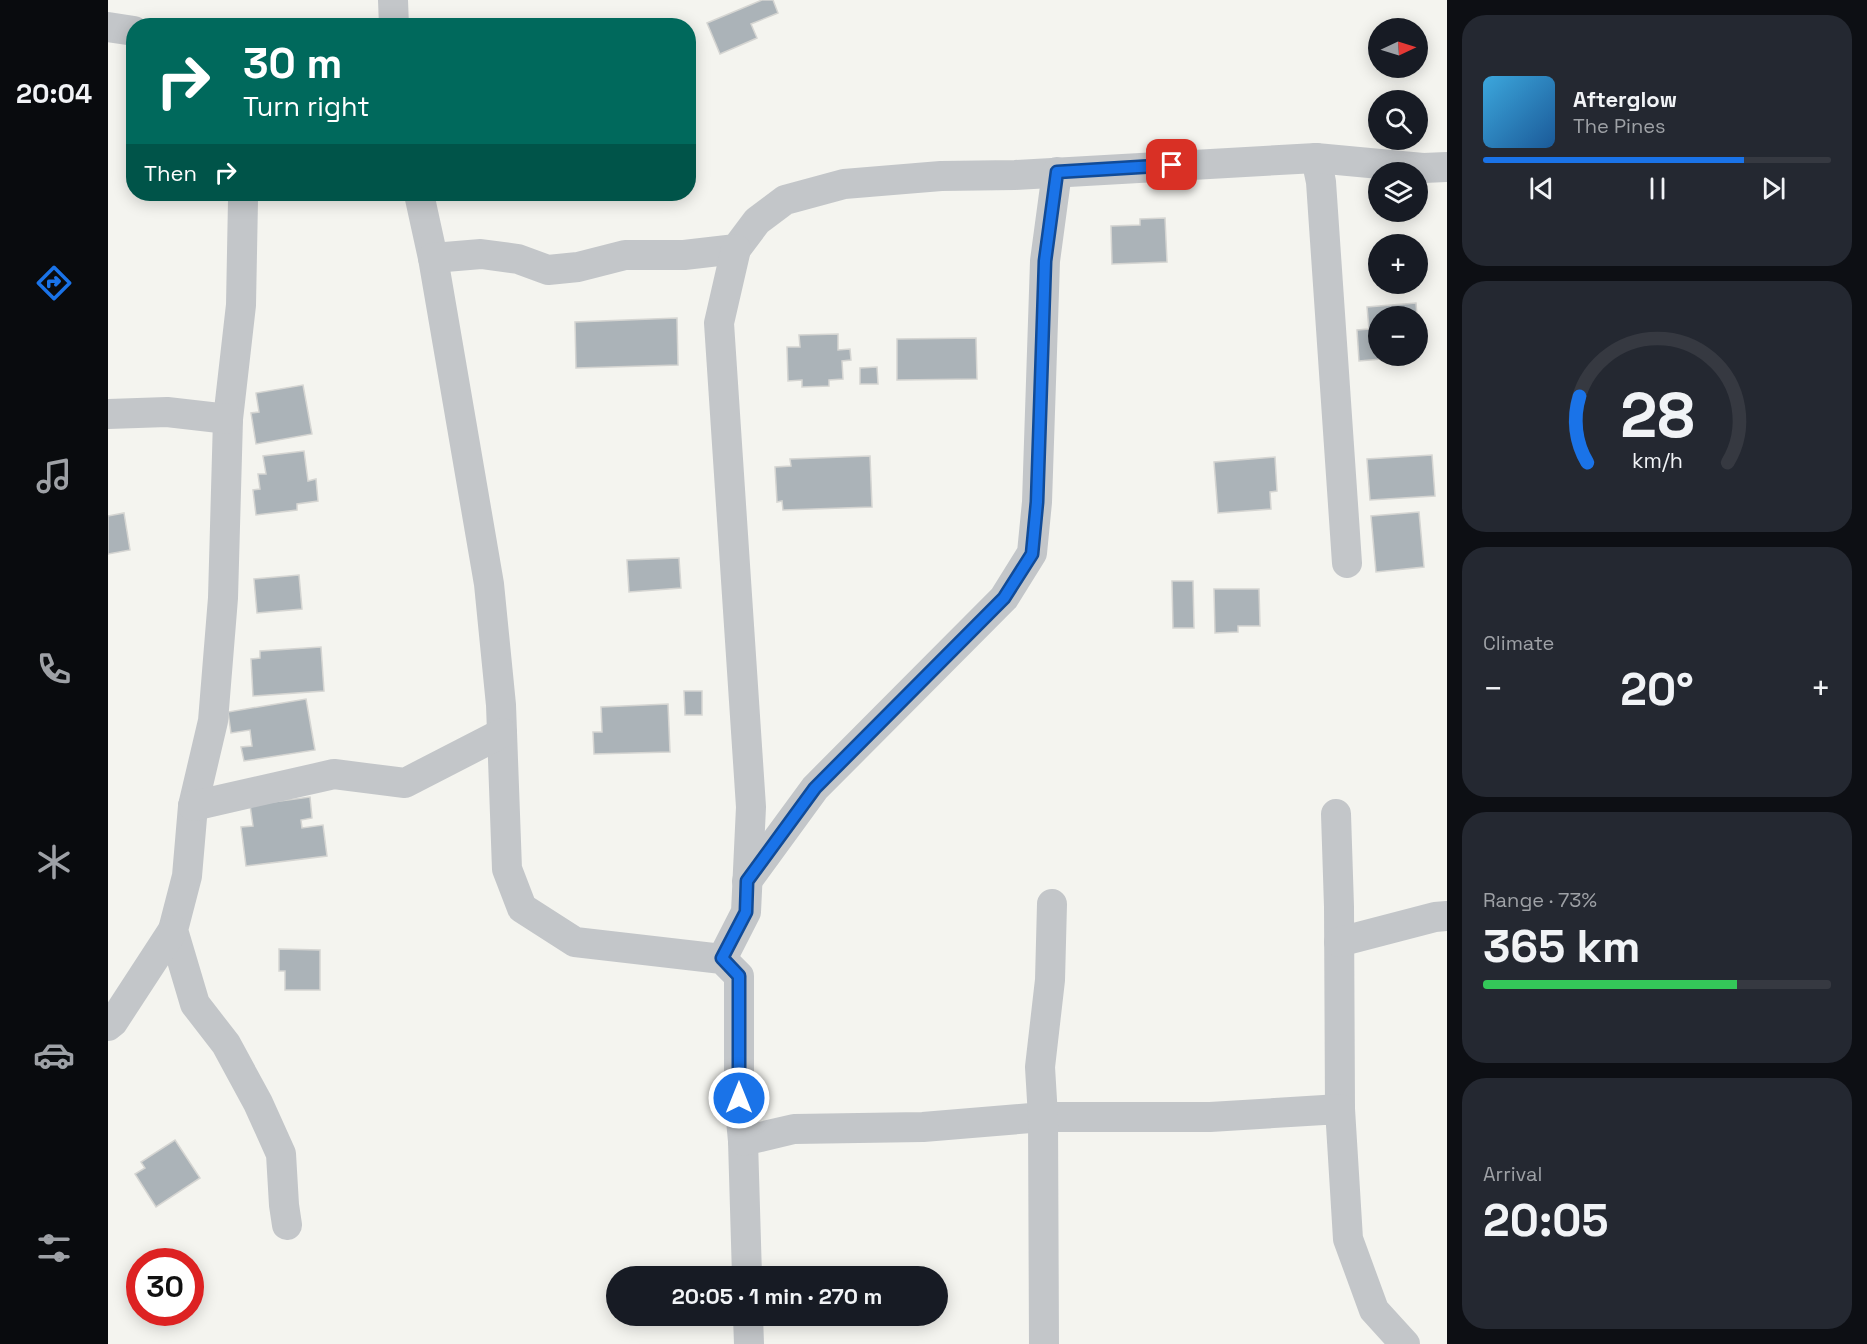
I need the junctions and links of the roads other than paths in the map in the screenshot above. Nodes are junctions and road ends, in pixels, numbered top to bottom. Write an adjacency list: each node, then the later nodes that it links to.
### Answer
1 (393, 0): 2 (street)
2 (394, 18)
3 (108, 27): 4 (street)
4 (126, 30)
5 (1316, 158): 6 (street); 7 (street); 14 (street)
6 (1447, 166)
7 (1057, 172): 10 (street); 18 (street)
8 (243, 201): 13 (street)
9 (421, 201): 11 (street)
10 (736, 249): 11 (street); 18 (street)
11 (433, 258): 15 (street)
12 (108, 414): 13 (street)
13 (228, 419): 16 (street)
14 (1347, 563)
15 (502, 734): 16 (street); 23 (street)
16 (193, 806): 21 (street)
17 (1336, 814): 22 (street)
18 (747, 881): 23 (street)
19 (1052, 904): 26 (street)
20 (1447, 916): 22 (street)
21 (173, 930): 24 (street); 28 (street)
22 (1339, 942): 25 (street)
23 (722, 958): 27 (street)
24 (108, 1026)
25 (1340, 1109): 26 (street); 33 (street)
26 (1043, 1117): 27 (street); 32 (street)
27 (743, 1141): 29 (street)
28 (287, 1225)
29 (747, 1266)
30 (748, 1326): 31 (street)
31 (749, 1344)
32 (1044, 1344)
33 (1405, 1344)

